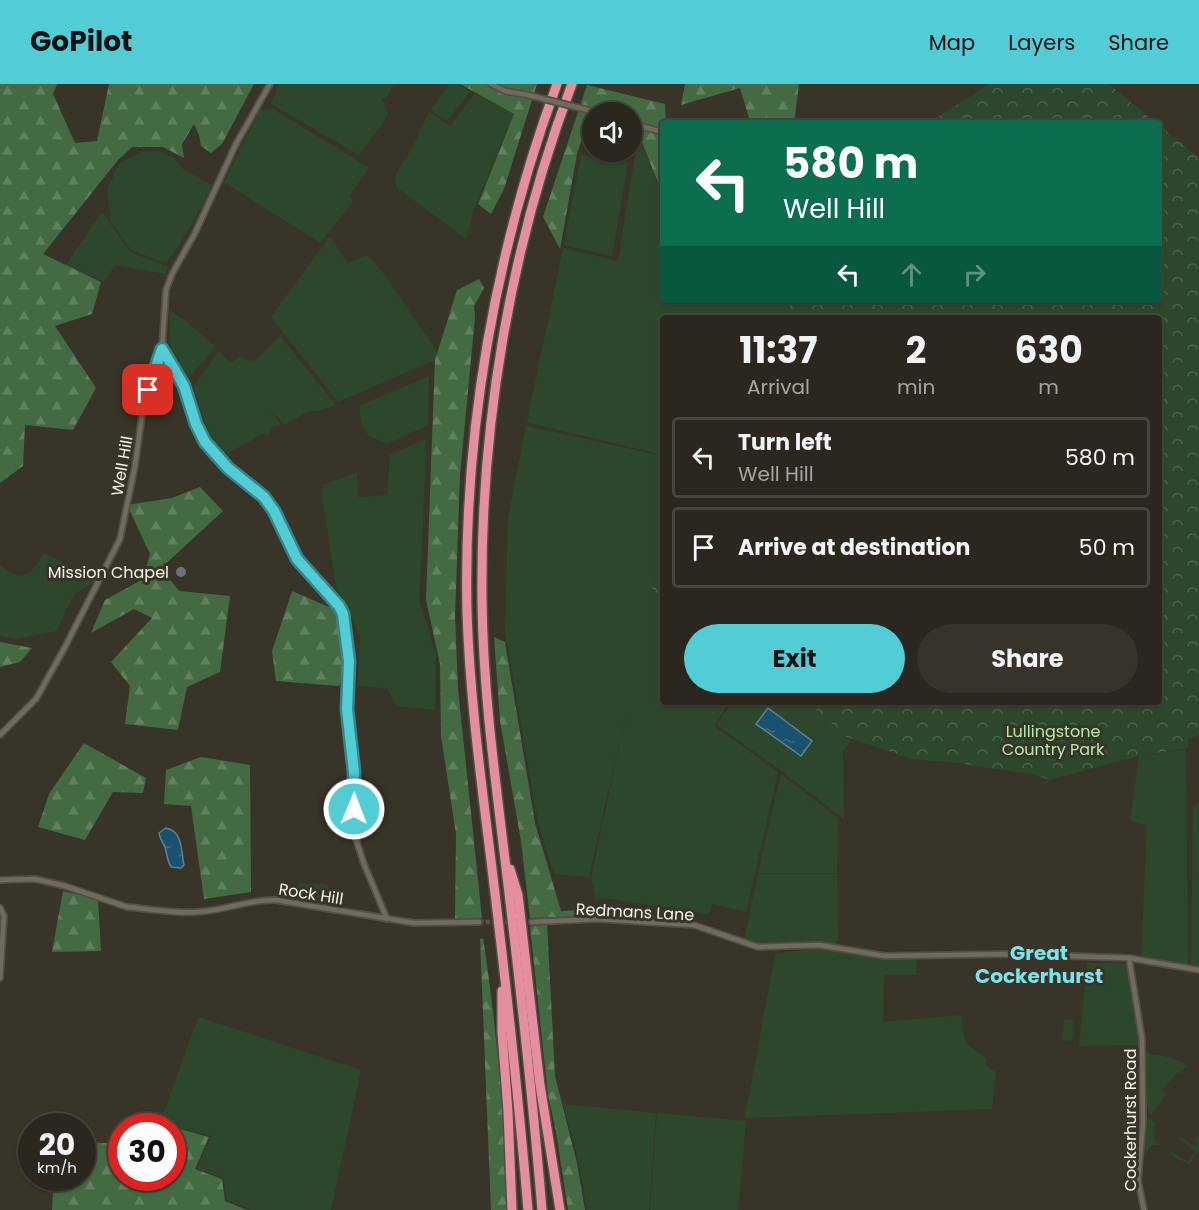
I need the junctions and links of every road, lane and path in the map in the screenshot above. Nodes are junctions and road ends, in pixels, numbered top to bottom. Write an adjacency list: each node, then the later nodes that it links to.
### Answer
1 (270, 84): 8 (street, Well Hill)
2 (491, 84): 5 (street, bridge)
3 (557, 84): 17 (highway)
4 (572, 84): 10 (highway)
5 (582, 108)
6 (642, 127): 7 (street)
7 (660, 131)
8 (162, 349): 9 (street, Well Hill); 13 (street)
9 (0, 735)
10 (504, 853): 22 (highway); 23 (highway)
11 (0, 880): 13 (street, Rock Hill)
12 (0, 908): 19 (street)
13 (387, 919): 14 (street, Rock Hill)
14 (479, 922)
15 (532, 922): 16 (street, Redmans Lane)
16 (1130, 958): 18 (street, Redmans Lane); 24 (street, Cockerhurst Road)
17 (503, 960): 20 (highway); 21 (highway)
18 (1199, 970)
19 (0, 978)
20 (512, 1210)
21 (528, 1210)
22 (542, 1210)
23 (560, 1210)
24 (1144, 1210)

